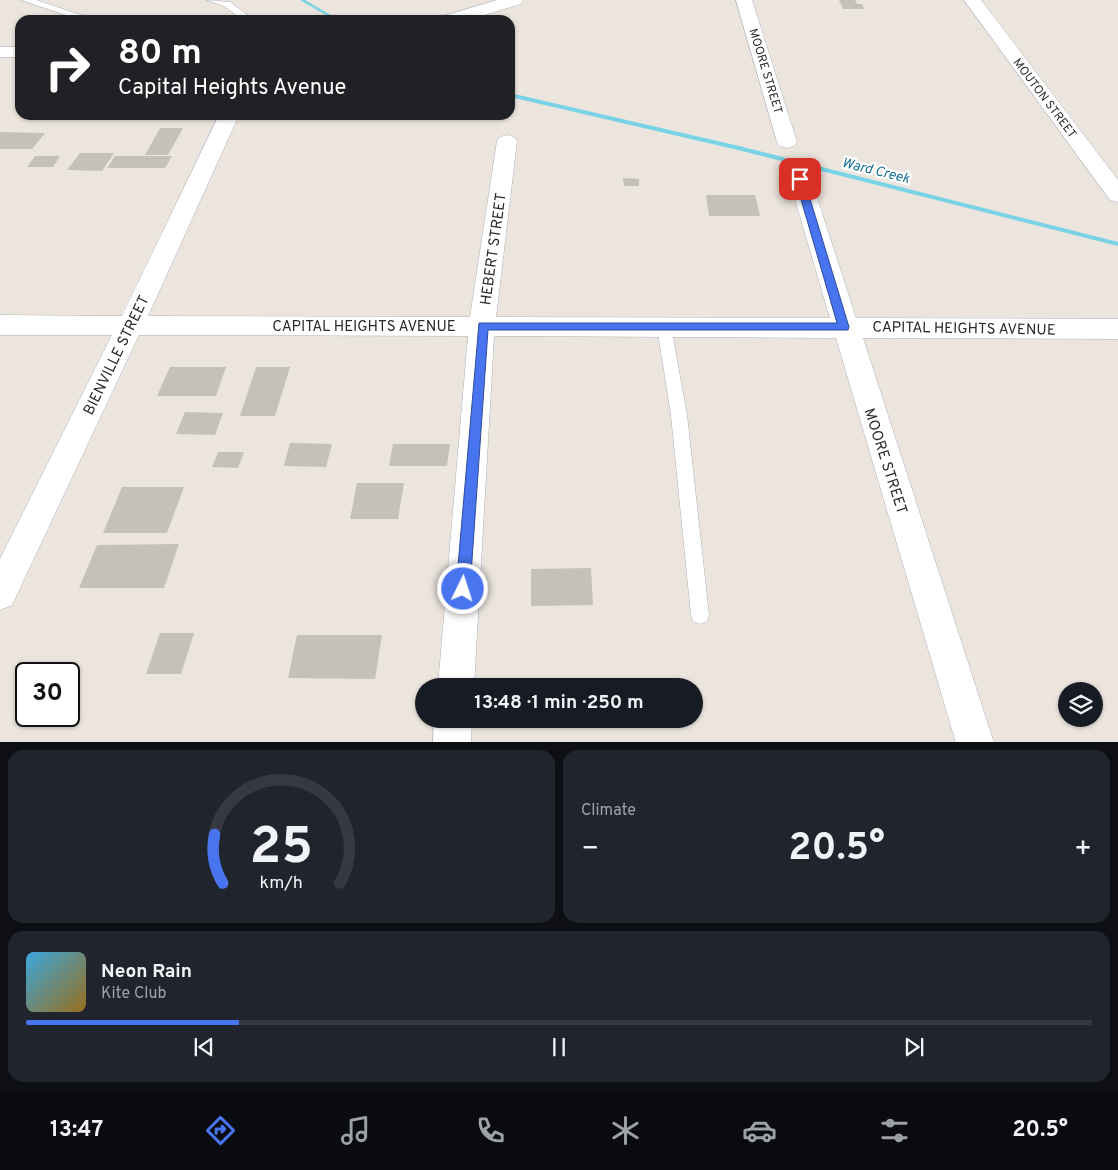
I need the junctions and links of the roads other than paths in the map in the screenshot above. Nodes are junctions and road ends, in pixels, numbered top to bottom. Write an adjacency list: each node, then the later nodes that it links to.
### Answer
1 (26, 0): 6 (lane)
2 (212, 0): 7 (lane)
3 (515, 0): 8 (street)
4 (744, 0): 13 (street, MOORE STREET)
5 (972, 0): 15 (street, MOUTON STREET)
6 (75, 15)
7 (243, 15)
8 (466, 15)
9 (0, 52): 10 (street)
10 (15, 52)
11 (227, 120): 16 (street, BIENVILLE STREET)
12 (507, 141): 17 (street, HEBERT STREET)
13 (787, 142)
14 (800, 179): 19 (street, MOORE STREET)
15 (1118, 195)
16 (130, 325): 17 (street, CAPITAL HEIGHTS AVENUE); 21 (street, CAPITAL HEIGHTS AVENUE); 22 (street, BIENVILLE STREET)
17 (482, 326): 18 (street, CAPITAL HEIGHTS AVENUE); 24 (street, HEBERT STREET)
18 (664, 327): 19 (street, CAPITAL HEIGHTS AVENUE); 23 (lane)
19 (844, 327): 20 (street, CAPITAL HEIGHTS AVENUE); 27 (street, MOORE STREET)
20 (1118, 329)
21 (2, 330)
22 (0, 594)
23 (700, 615)
24 (457, 678)
25 (453, 728): 26 (street)
26 (452, 742)
27 (975, 742)

